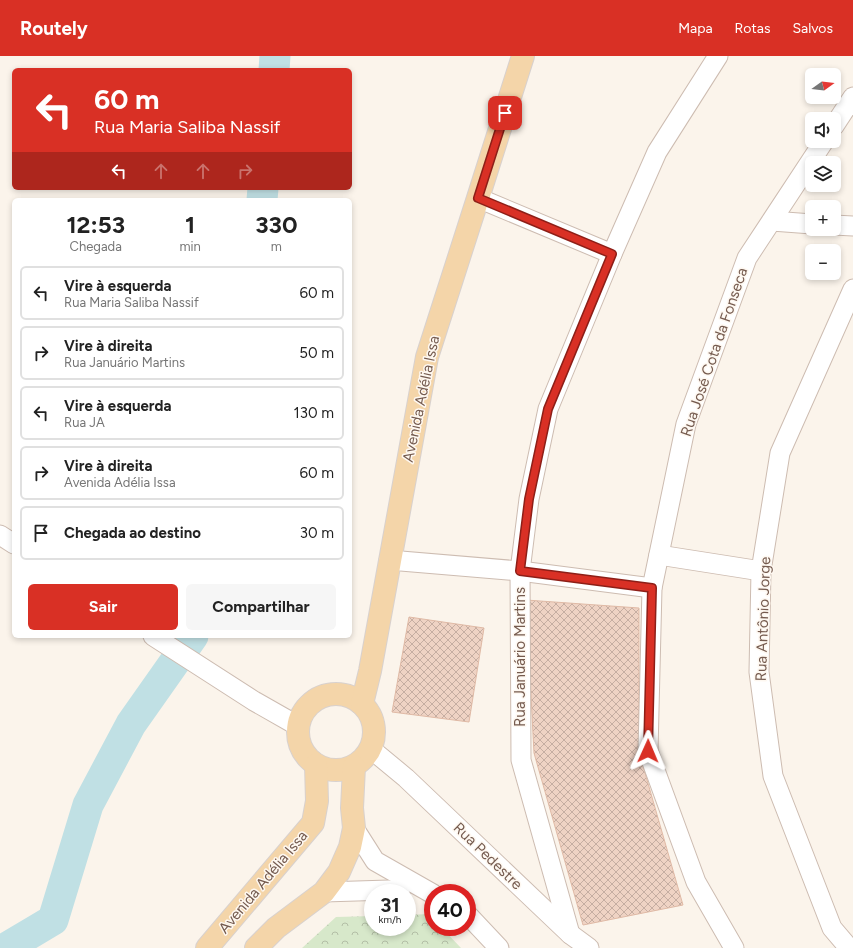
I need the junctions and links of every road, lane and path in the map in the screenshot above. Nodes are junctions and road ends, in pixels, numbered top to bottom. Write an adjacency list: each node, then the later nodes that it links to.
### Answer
1 (523, 56): 6 (main road, Avenida Adélia Issa)
2 (718, 56): 11 (street, Rua Januário Martins)
3 (853, 97): 4 (street)
4 (841, 115)
5 (820, 148): 7 (street, Rua José Cota da Fonseca)
6 (478, 198): 11 (street); 16 (main road, Avenida Adélia Issa)
7 (772, 222): 8 (street); 15 (street, Rua José Cota da Fonseca)
8 (805, 224)
9 (841, 225): 10 (street)
10 (853, 226)
11 (612, 254): 17 (street, Rua Januário Martins)
12 (853, 289): 18 (street, Rua Antônio Jorge)
13 (0, 535): 14 (street)
14 (12, 543)
15 (659, 555): 18 (street); 19 (street, Rua José Cota da Fonseca)
16 (389, 560): 17 (street); 21 (main road, Avenida Adélia Issa)
17 (520, 571): 19 (street); 31 (street, Rua Januário Martins)
18 (762, 571): 37 (street, Rua Antônio Jorge)
19 (652, 588): 36 (street, Rua José Cota da Fonseca)
20 (156, 638): 22 (street)
21 (362, 704): 22 (main road); 23 (main road)
22 (298, 726): 24 (main road)
23 (371, 749): 25 (main road); 31 (street, Rua Pedestre)
24 (316, 766): 25 (main road); 32 (main road, Avenida Adélia Issa)
25 (354, 767): 26 (main road)
26 (354, 828): 27 (street); 29 (main road)
27 (424, 889)
28 (364, 891): 29 (street)
29 (324, 892): 33 (main road)
30 (476, 924): 34 (street)
31 (570, 934): 35 (street)
32 (207, 948)
33 (256, 948)
34 (499, 948)
35 (589, 948)
36 (734, 948)
37 (850, 948)

